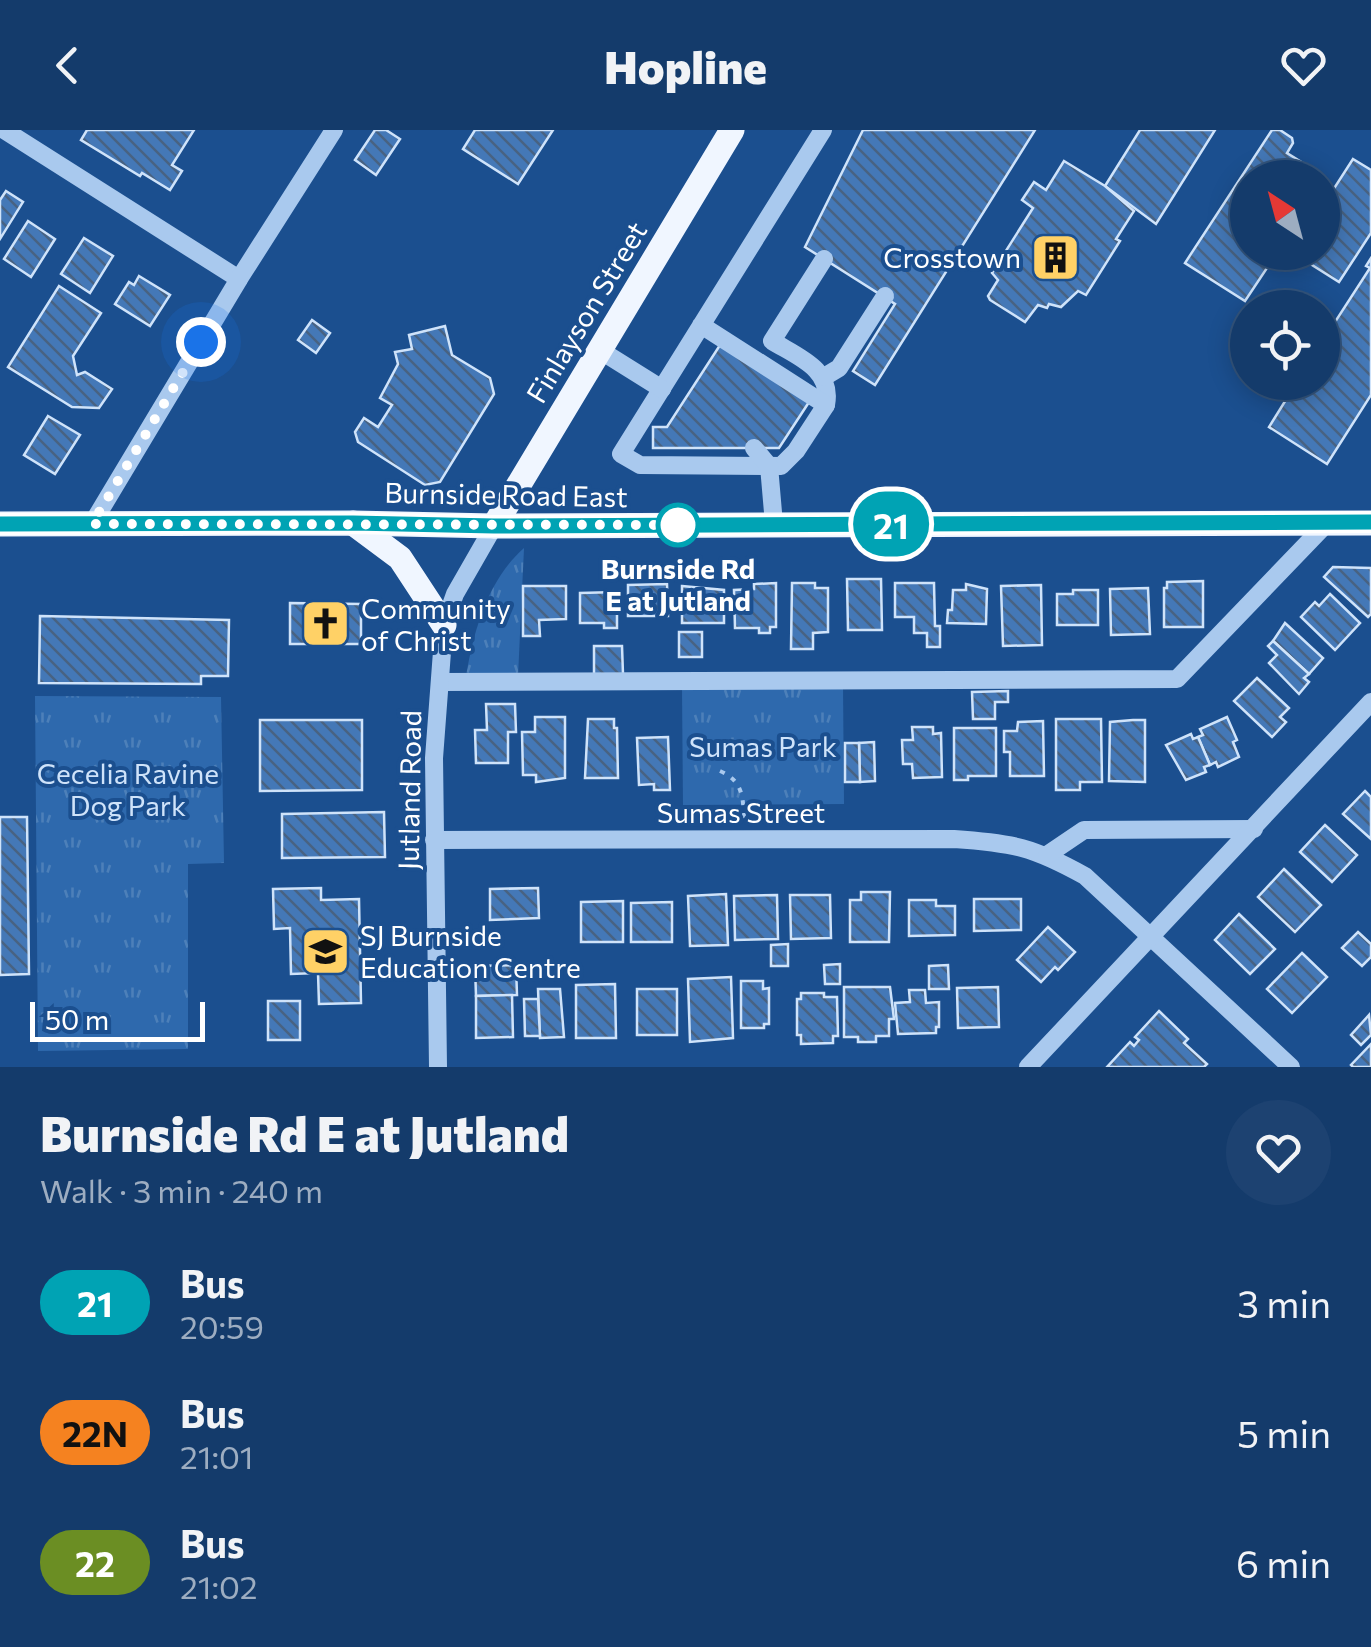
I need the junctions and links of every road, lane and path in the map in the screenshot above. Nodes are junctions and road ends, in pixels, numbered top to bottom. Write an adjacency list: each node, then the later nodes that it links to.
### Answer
1 (4, 130): 6 (street)
2 (334, 130): 6 (street)
3 (732, 130): 9 (main road, Finlayson Street)
4 (823, 130): 8 (street)
5 (824, 259): 10 (street)
6 (239, 279): 19 (street)
7 (884, 296): 10 (street)
8 (701, 326): 11 (street); 12 (street)
9 (598, 349): 11 (street); 21 (main road, Finlayson Street)
10 (824, 376): 12 (street)
11 (662, 389): 14 (street)
12 (826, 405): 14 (street)
13 (754, 448): 14 (street)
14 (769, 466): 20 (street)
15 (1328, 522): 16 (main road, Burnside Road East); 20 (main road, Burnside Road East); 23 (street)
16 (1371, 522)
17 (353, 523): 19 (main road, Burnside Road East); 21 (main road, Burnside Road East); 22 (main road)
18 (0, 524): 19 (main road, Burnside Road East)
19 (92, 524)
20 (774, 524): 21 (main road, Burnside Road East)
21 (494, 526): 22 (street, Jutland Road)
22 (444, 626): 23 (street, Jutland Road)
23 (440, 682): 28 (street, Jutland Road)
24 (1371, 702): 27 (street)
25 (720, 771): 26 (path)
26 (744, 819)
27 (1254, 829): 29 (street); 30 (street)
28 (434, 840): 29 (street, Sumas Street); 31 (street, Jutland Road)
29 (1046, 854): 30 (street, Sumas Street)
30 (1150, 937): 32 (street); 33 (street, Sumas Street)
31 (438, 1067)
32 (1028, 1067)
33 (1291, 1067)

